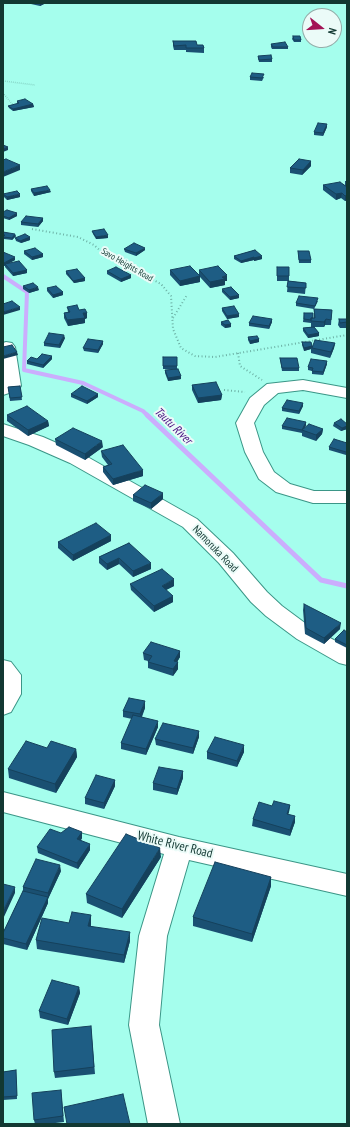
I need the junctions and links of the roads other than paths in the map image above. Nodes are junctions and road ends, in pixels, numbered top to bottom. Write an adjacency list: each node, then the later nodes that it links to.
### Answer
1 (6, 347): 2 (street)
2 (3, 390)
3 (347, 393): 5 (street)
4 (3, 430): 6 (street, Namoruka Road)
5 (347, 497)
6 (347, 657)
7 (3, 668): 8 (street)
8 (3, 706)
9 (3, 802): 10 (street, White River Road)
10 (179, 847): 11 (street, White River Road); 12 (street)
11 (347, 885)
12 (164, 1124)

